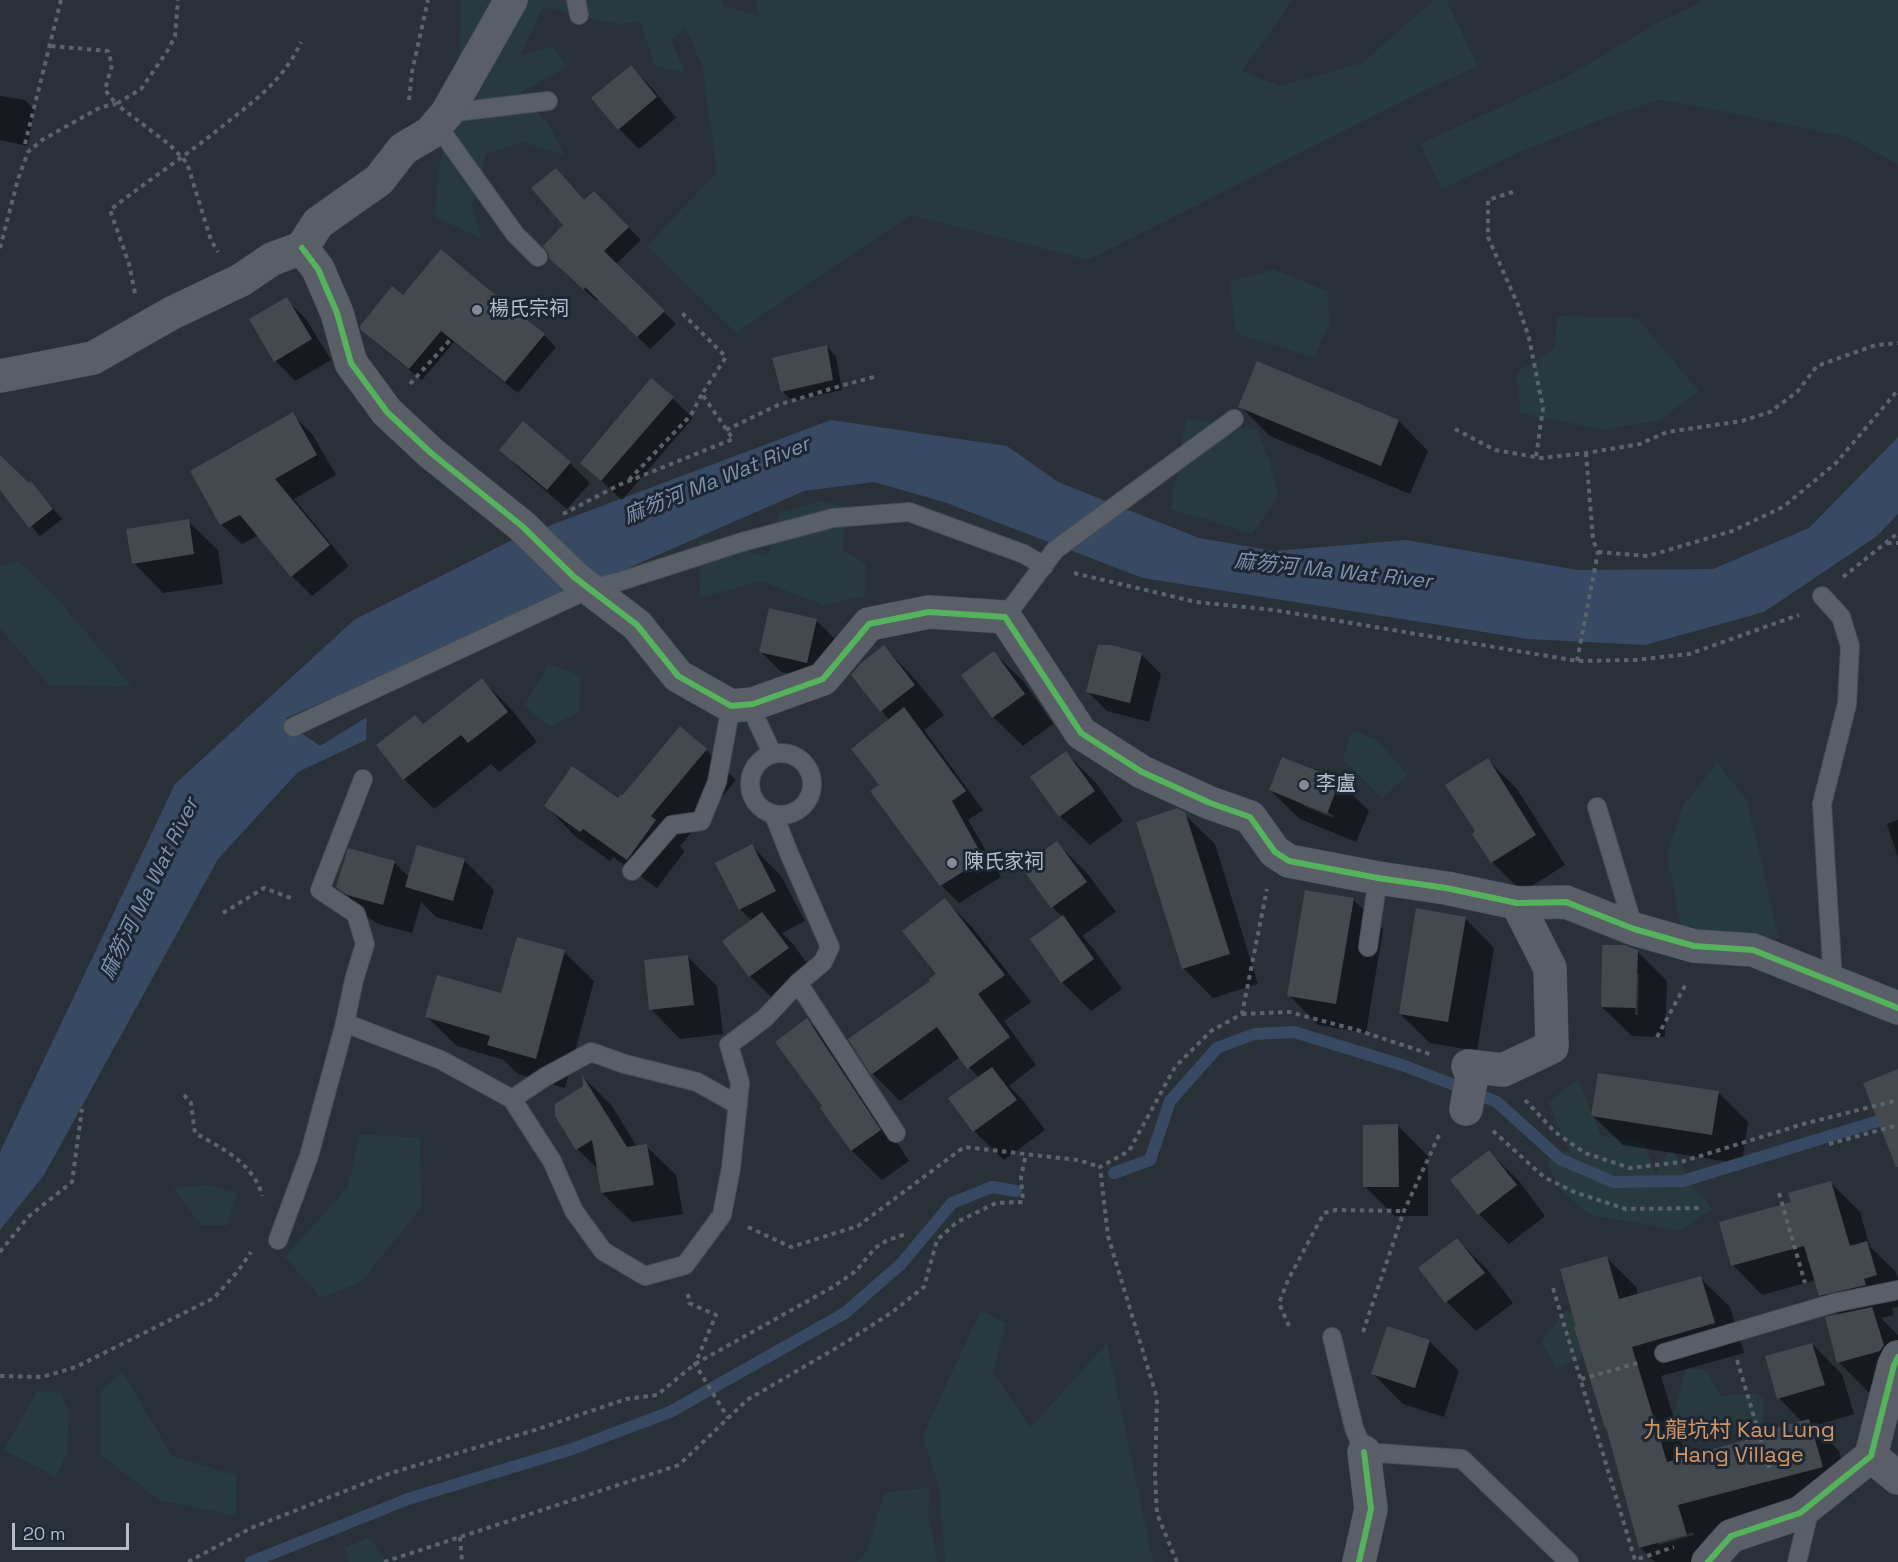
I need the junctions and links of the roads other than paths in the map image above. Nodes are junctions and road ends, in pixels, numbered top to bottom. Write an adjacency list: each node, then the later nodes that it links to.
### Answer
1 (512, 0): 3 (street)
2 (548, 101): 3 (lane)
3 (442, 119): 4 (street); 5 (lane)
4 (302, 248): 6 (street); 9 (street)
5 (538, 257)
6 (0, 376)
7 (1234, 419): 8 (lane)
8 (1044, 566): 9 (lane); 11 (lane)
9 (581, 583): 12 (street); 13 (lane)
10 (1822, 596): 23 (lane)
11 (1005, 617): 12 (street); 19 (street)
12 (742, 705): 14 (lane); 18 (lane)
13 (293, 727)
14 (772, 753): 17 (lane); 17 (lane)
15 (363, 779): 26 (lane)
16 (1597, 807): 21 (lane)
17 (774, 815): 24 (lane)
18 (632, 871)
19 (1378, 878): 20 (street); 22 (lane)
20 (1517, 903): 21 (street); 29 (street)
21 (1634, 929): 23 (street)
22 (1368, 947)
23 (1833, 982): 25 (street)
24 (798, 983): 28 (lane); 30 (lane)
25 (1898, 1008)
26 (345, 1023): 27 (lane); 31 (lane)
27 (512, 1099): 28 (lane); 28 (lane)
28 (738, 1105)
29 (1466, 1108)
30 (896, 1133)
31 (278, 1240)
32 (1898, 1290): 34 (lane)
33 (1332, 1337): 36 (lane)
34 (1664, 1353)
35 (1898, 1357): 37 (street)
36 (1364, 1452): 40 (street); 41 (lane)
37 (1870, 1456): 38 (street); 39 (street)
38 (1898, 1478)
39 (1812, 1503): 42 (street); 43 (lane)
40 (1359, 1562)
41 (1569, 1562)
42 (1708, 1562)
43 (1797, 1562)

